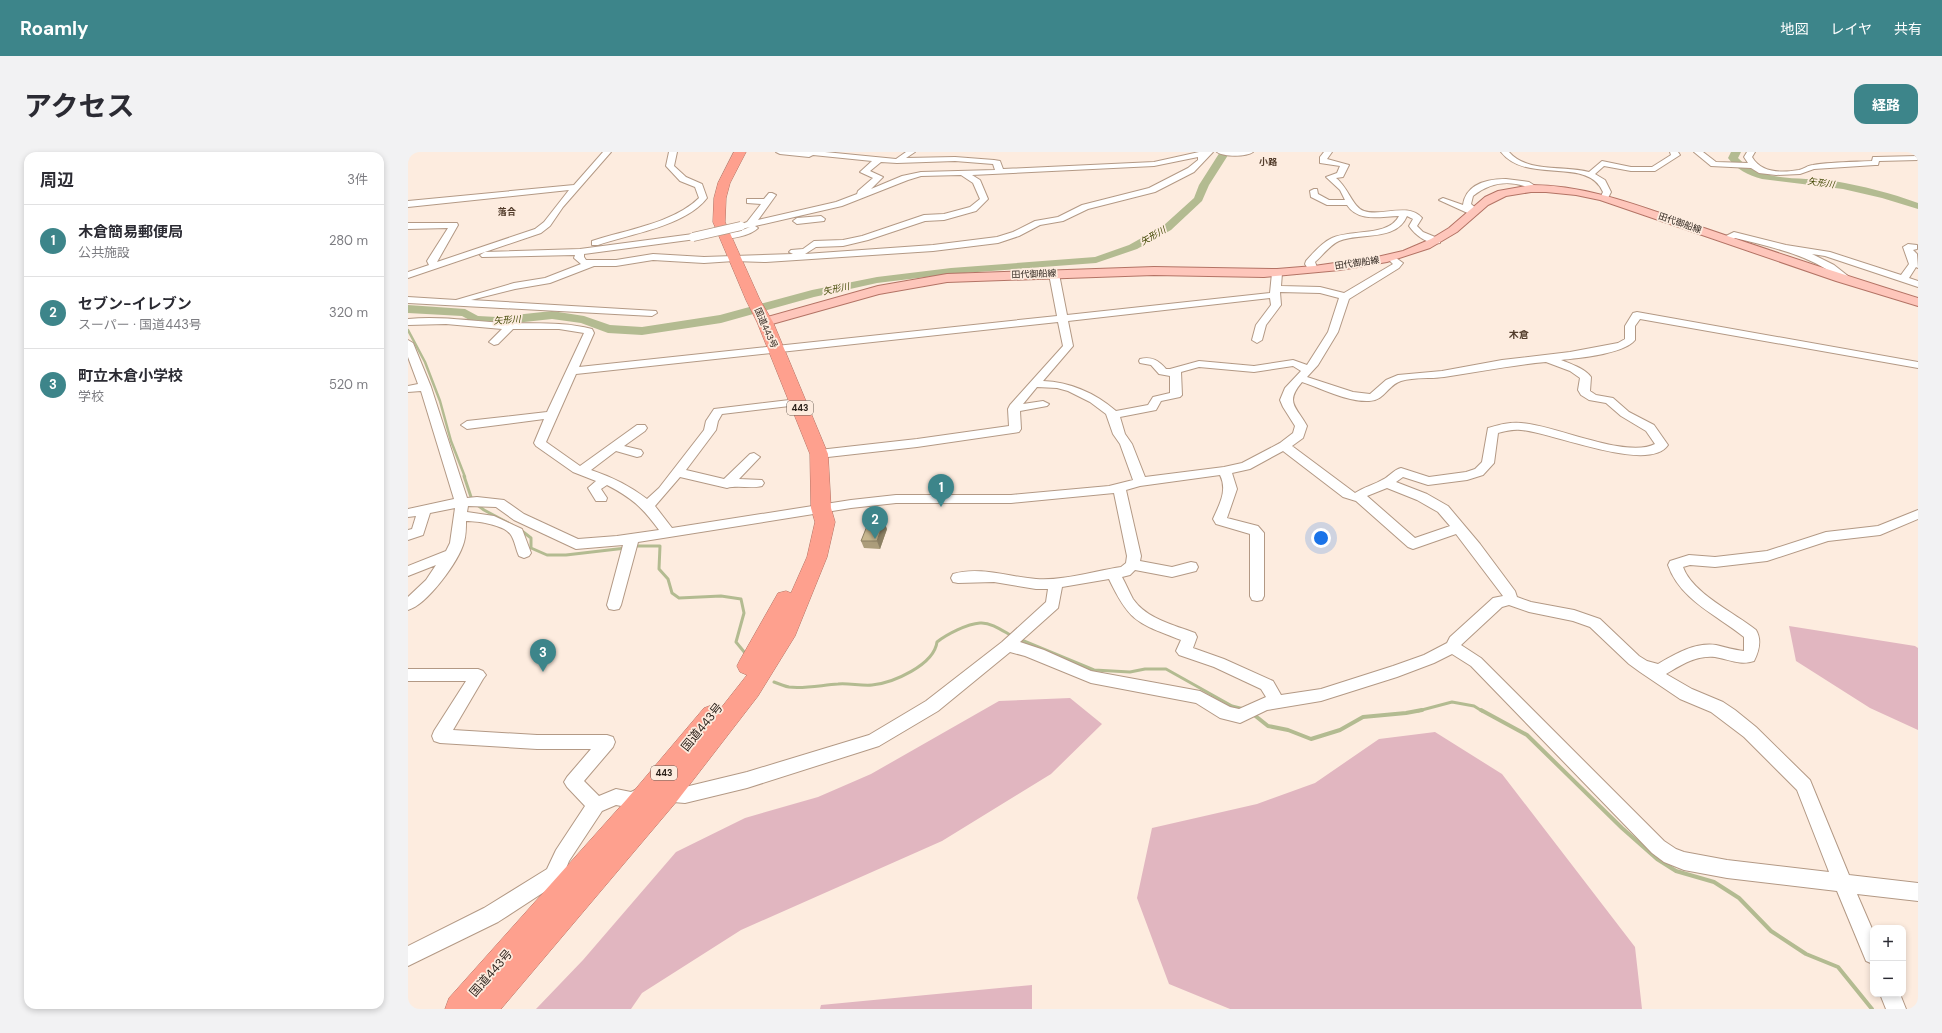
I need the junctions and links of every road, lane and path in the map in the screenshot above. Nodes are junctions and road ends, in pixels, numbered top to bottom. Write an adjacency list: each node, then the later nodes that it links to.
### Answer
1 (607, 152): 26 (street)
2 (673, 152): 49 (street)
3 (740, 152): 44 (highway, 国道443号 / 443)
4 (780, 152): 16 (street)
5 (801, 152): 16 (street)
6 (911, 152): 19 (street)
7 (1209, 152): 22 (street); 52 (street)
8 (1221, 152): 9 (street)
9 (1249, 152)
10 (1328, 152): 35 (street)
11 (1505, 152): 21 (street)
12 (1674, 152): 24 (street)
13 (1698, 152): 20 (street)
14 (1751, 152): 20 (street)
15 (861, 154): 16 (street); 18 (street)
16 (832, 155)
17 (1918, 158): 20 (street)
18 (878, 160): 19 (street); 30 (street)
19 (897, 161): 22 (street)
20 (1753, 166)
21 (1536, 167): 24 (street); 25 (street)
22 (1000, 172): 23 (street)
23 (963, 173): 30 (street); 52 (street)
24 (1590, 175): 31 (street)
25 (1487, 184): 27 (street); 38 (street)
26 (575, 186): 36 (street); 50 (street)
27 (1536, 189): 31 (main road, 田代御船線); 38 (main road, 田代御船線)
28 (1314, 191): 35 (street)
29 (772, 194): 34 (street)
30 (861, 195): 37 (street)
31 (1604, 198): 45 (main road, 田代御船線)
32 (1443, 200): 38 (street)
33 (750, 201): 34 (street)
34 (767, 202): 41 (street)
35 (1349, 203): 39 (street)
36 (408, 204)
37 (839, 204): 40 (street); 41 (street)
38 (1473, 211): 46 (main road, 田代御船線)
39 (1404, 214): 46 (street); 58 (street)
40 (821, 219): 43 (street); 44 (street)
41 (751, 223): 49 (street, bridge)
42 (408, 226): 56 (street)
43 (796, 229)
44 (724, 236): 51 (highway, 国道443号 / 443)
45 (1727, 239): 47 (street); 62 (main road, 田代御船線)
46 (1437, 241): 53 (main road, 田代御船線)
47 (1789, 247): 62 (street); 63 (street)
48 (1914, 247): 55 (street)
49 (580, 252): 50 (street); 54 (street)
50 (474, 254): 56 (street)
51 (734, 258): 52 (street); 54 (street); 70 (highway, 国道443号 / 443)
52 (756, 258)
53 (1392, 258): 58 (main road, 田代御船線); 66 (street)
54 (593, 263): 69 (street)
55 (1916, 265): 63 (street)
56 (438, 266): 57 (street); 61 (street)
57 (458, 269)
58 (1313, 270): 59 (main road, 田代御船線)
59 (1277, 273): 60 (main road, 田代御船線); 65 (street)
60 (1054, 274): 70 (main road, 田代御船線); 72 (street)
61 (408, 275)
62 (1840, 278): 68 (main road, 田代御船線)
63 (1903, 279): 64 (street)
64 (1918, 284)
65 (1275, 292): 66 (street); 72 (street); 75 (street)
66 (1345, 297): 84 (street)
67 (408, 300): 69 (street)
68 (1918, 302)
69 (449, 303): 71 (street)
70 (759, 312): 78 (highway, 国道443号 / 443)
71 (652, 313)
72 (1062, 318): 78 (street); 85 (street)
73 (408, 322): 74 (street)
74 (511, 326): 76 (street); 82 (street)
75 (1257, 340)
76 (494, 342)
77 (408, 344): 86 (street)
78 (775, 349): 82 (street); 88 (highway, 国道443号 / 443)
79 (1549, 359): 81 (street); 84 (street); 108 (street)
80 (1144, 361): 83 (street)
81 (1918, 365)
82 (573, 371): 92 (street)
83 (1174, 373): 84 (street); 91 (street)
84 (1304, 374): 96 (street)
85 (1035, 384): 90 (street); 91 (street)
86 (425, 387): 87 (street); 112 (street)
87 (408, 388)
88 (798, 402): 99 (highway, 国道443号 / 443); 103 (street)
89 (1043, 404): 90 (street)
90 (1014, 409): 99 (street)
91 (1114, 415): 106 (street)
92 (550, 420): 93 (street); 94 (street); 101 (street)
93 (467, 425)
94 (519, 426)
95 (643, 431): 97 (street)
96 (1284, 446): 102 (street); 110 (street)
97 (614, 447): 98 (street); 101 (street)
98 (637, 453)
99 (819, 454): 114 (highway, 国道443号 / 443)
100 (754, 457): 105 (street)
101 (581, 471): 104 (street)
102 (1224, 471): 106 (street); 131 (street)
103 (677, 472): 105 (street); 113 (street)
104 (605, 480): 111 (street); 113 (street)
105 (730, 481): 107 (street)
106 (1140, 482): 109 (street)
107 (758, 483)
108 (1387, 483): 110 (street); 119 (street)
109 (1120, 488): 114 (street); 125 (street)
110 (1359, 496): 119 (street)
111 (602, 498)
112 (462, 503): 115 (street); 118 (street); 122 (street)
113 (648, 506): 120 (street)
114 (821, 508): 120 (street); 140 (highway, 国道443号 / 443)
115 (424, 509): 116 (street); 121 (street)
116 (408, 513)
117 (1918, 514): 137 (street)
118 (460, 516): 123 (street); 124 (street)
119 (1459, 528): 132 (street)
120 (669, 533): 122 (street)
121 (408, 535)
122 (632, 538): 134 (street)
123 (524, 553)
124 (450, 555): 127 (street); 133 (street)
125 (1132, 566): 126 (street); 128 (street)
126 (1191, 567)
127 (408, 570)
128 (1114, 574): 130 (street); 139 (street)
129 (958, 578): 130 (street)
130 (1056, 583): 135 (street)
131 (1257, 596)
132 (1510, 600): 136 (street); 137 (street)
133 (408, 605)
134 (614, 605)
135 (1009, 644): 139 (street); 140 (street)
136 (1453, 647): 139 (street); 142 (street)
137 (1645, 668): 142 (street)
138 (408, 675): 141 (street)
139 (1275, 702)
140 (658, 792): 141 (street); 147 (highway, 国道443号 / 443); 148 (highway, 国道443号 / 443)
141 (596, 804): 145 (street)
142 (1843, 884): 143 (street); 144 (street)
143 (1918, 892)
144 (1870, 947)
145 (408, 956)
146 (1891, 997): 149 (street)
147 (460, 1009)
148 (481, 1009)
149 (1896, 1009)

